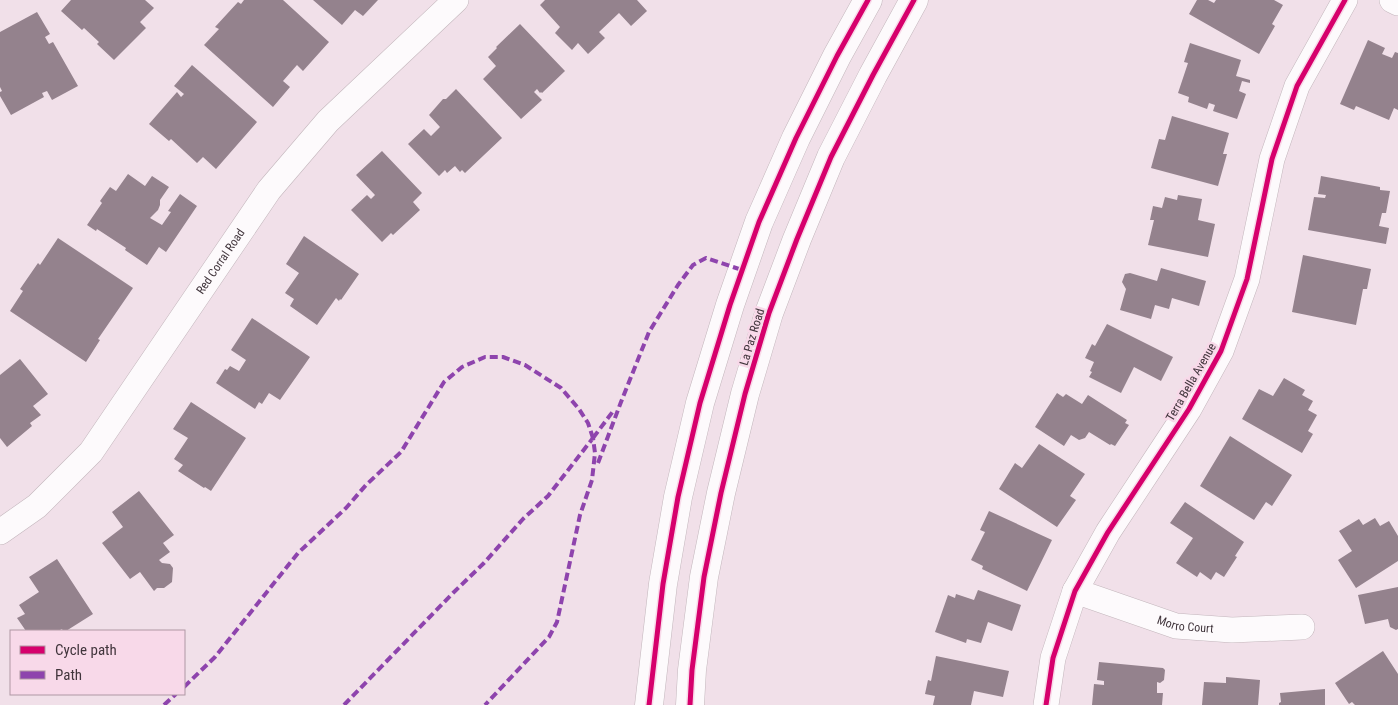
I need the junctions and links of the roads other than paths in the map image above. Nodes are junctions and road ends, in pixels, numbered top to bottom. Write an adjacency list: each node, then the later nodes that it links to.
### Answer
1 (456, 0): 7 (street, Red Corral Road)
2 (868, 0): 10 (main road)
3 (914, 0): 11 (main road, La Paz Road)
4 (1345, 0): 8 (street, Terra Bella Avenue)
5 (1392, 0): 6 (street)
6 (1398, 3)
7 (0, 532)
8 (1076, 591): 9 (street, Morro Court); 12 (street, Terra Bella Avenue)
9 (1302, 627)
10 (649, 705)
11 (690, 705)
12 (1046, 705)

